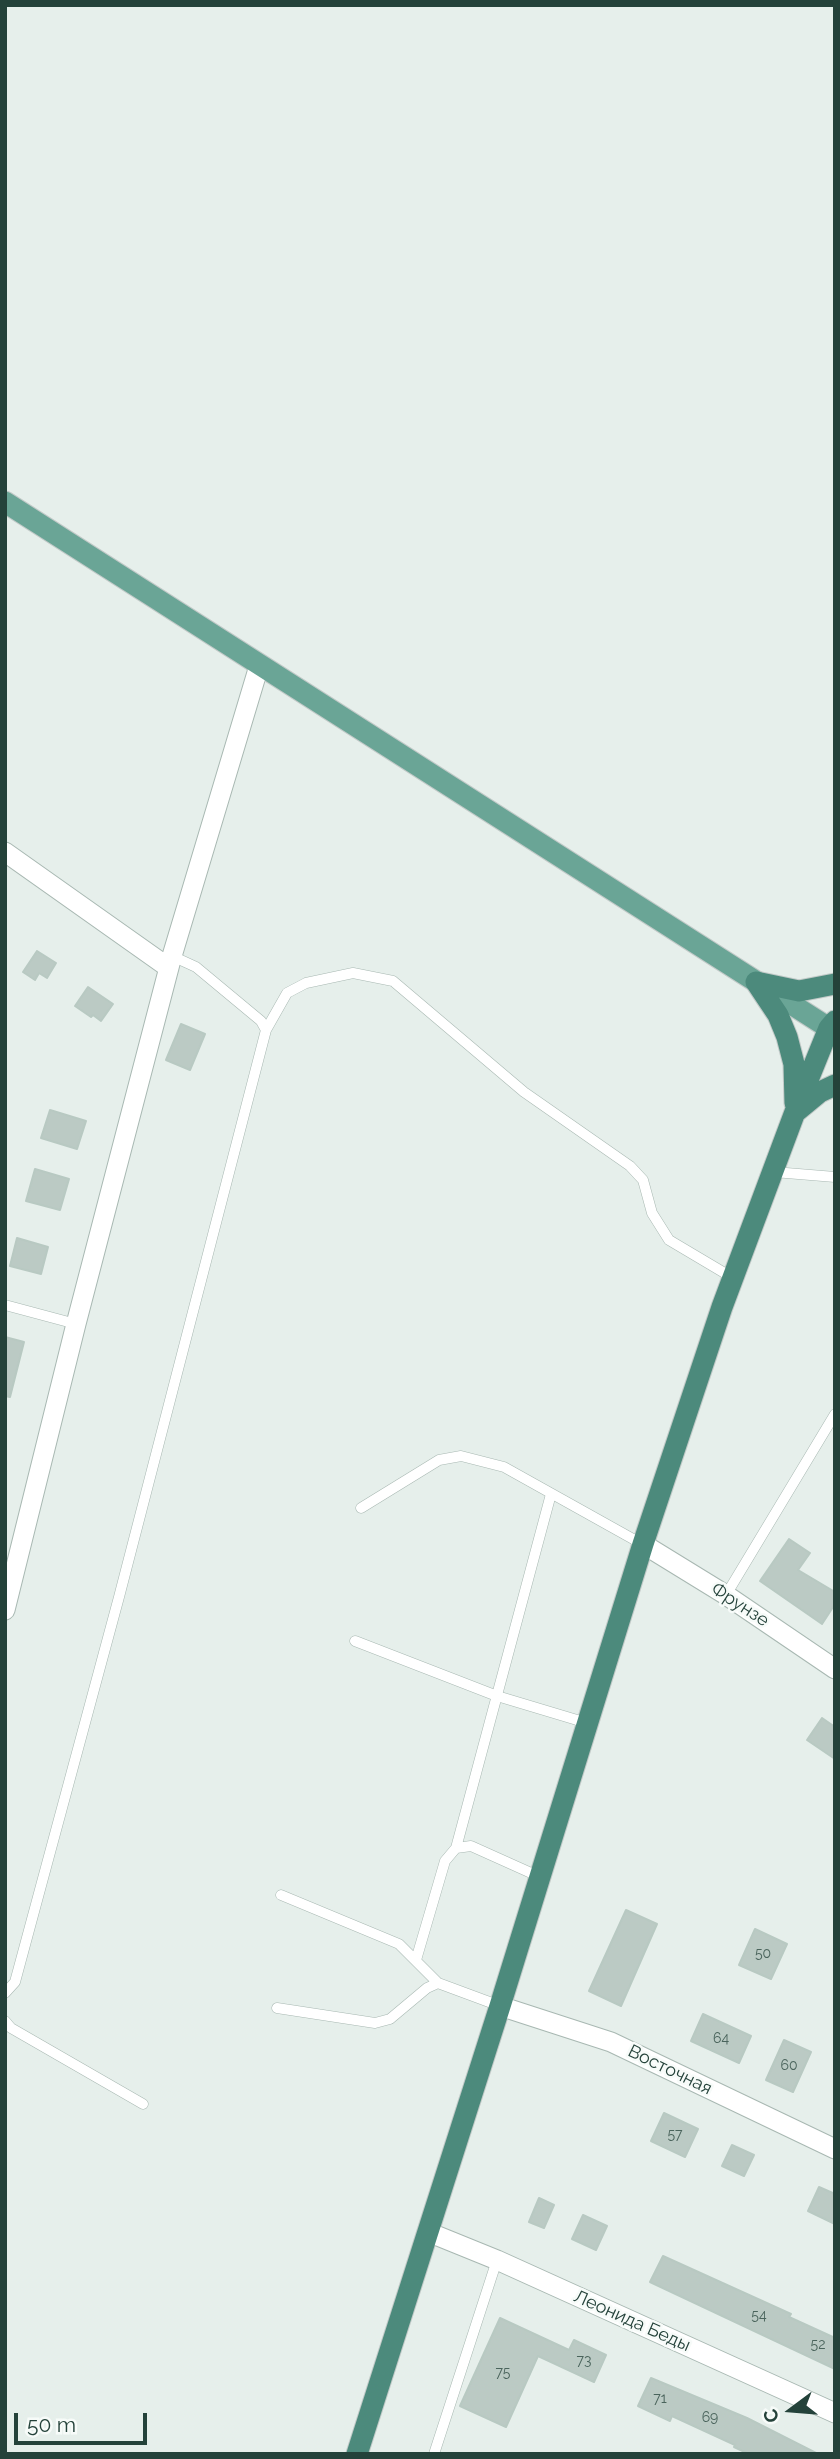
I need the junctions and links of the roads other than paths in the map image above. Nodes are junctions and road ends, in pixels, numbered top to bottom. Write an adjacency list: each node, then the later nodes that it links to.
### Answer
1 (5, 502): 2 (main road)
2 (259, 666): 4 (street); 5 (main road)
3 (5, 852): 4 (street)
4 (171, 962): 8 (lane); 15 (street)
5 (756, 982): 6 (highway); 7 (main road); 10 (highway)
6 (835, 984)
7 (833, 1027): 10 (highway)
8 (266, 1030): 13 (lane); 31 (lane)
9 (835, 1085): 10 (highway)
10 (795, 1112): 11 (highway)
11 (774, 1172): 12 (lane); 13 (highway)
12 (835, 1177)
13 (733, 1278): 19 (highway)
14 (5, 1305): 15 (lane)
15 (76, 1324): 21 (street)
16 (835, 1414): 20 (lane)
17 (551, 1494): 18 (lane); 19 (lane); 24 (lane)
18 (361, 1508)
19 (643, 1545): 20 (street, Фрунзе); 25 (highway)
20 (726, 1595): 23 (street, Фрунзе)
21 (5, 1610)
22 (355, 1641): 24 (lane)
23 (835, 1669)
24 (497, 1696): 25 (lane); 26 (lane)
25 (587, 1723): 27 (highway)
26 (456, 1848): 27 (lane); 29 (lane)
27 (540, 1877): 32 (highway)
28 (281, 1895): 29 (lane)
29 (416, 1960): 30 (lane)
30 (438, 1983): 32 (lane); 33 (lane)
31 (5, 1993)
32 (500, 2006): 36 (street, Восточная); 37 (highway)
33 (277, 2008)
34 (5, 2021): 35 (lane)
35 (144, 2104)
36 (835, 2148)
37 (428, 2232): 38 (street, Леонида Беды); 40 (highway)
38 (497, 2260): 39 (street, Леонида Беды); 41 (lane)
39 (835, 2413)
40 (357, 2454)
41 (434, 2454)

